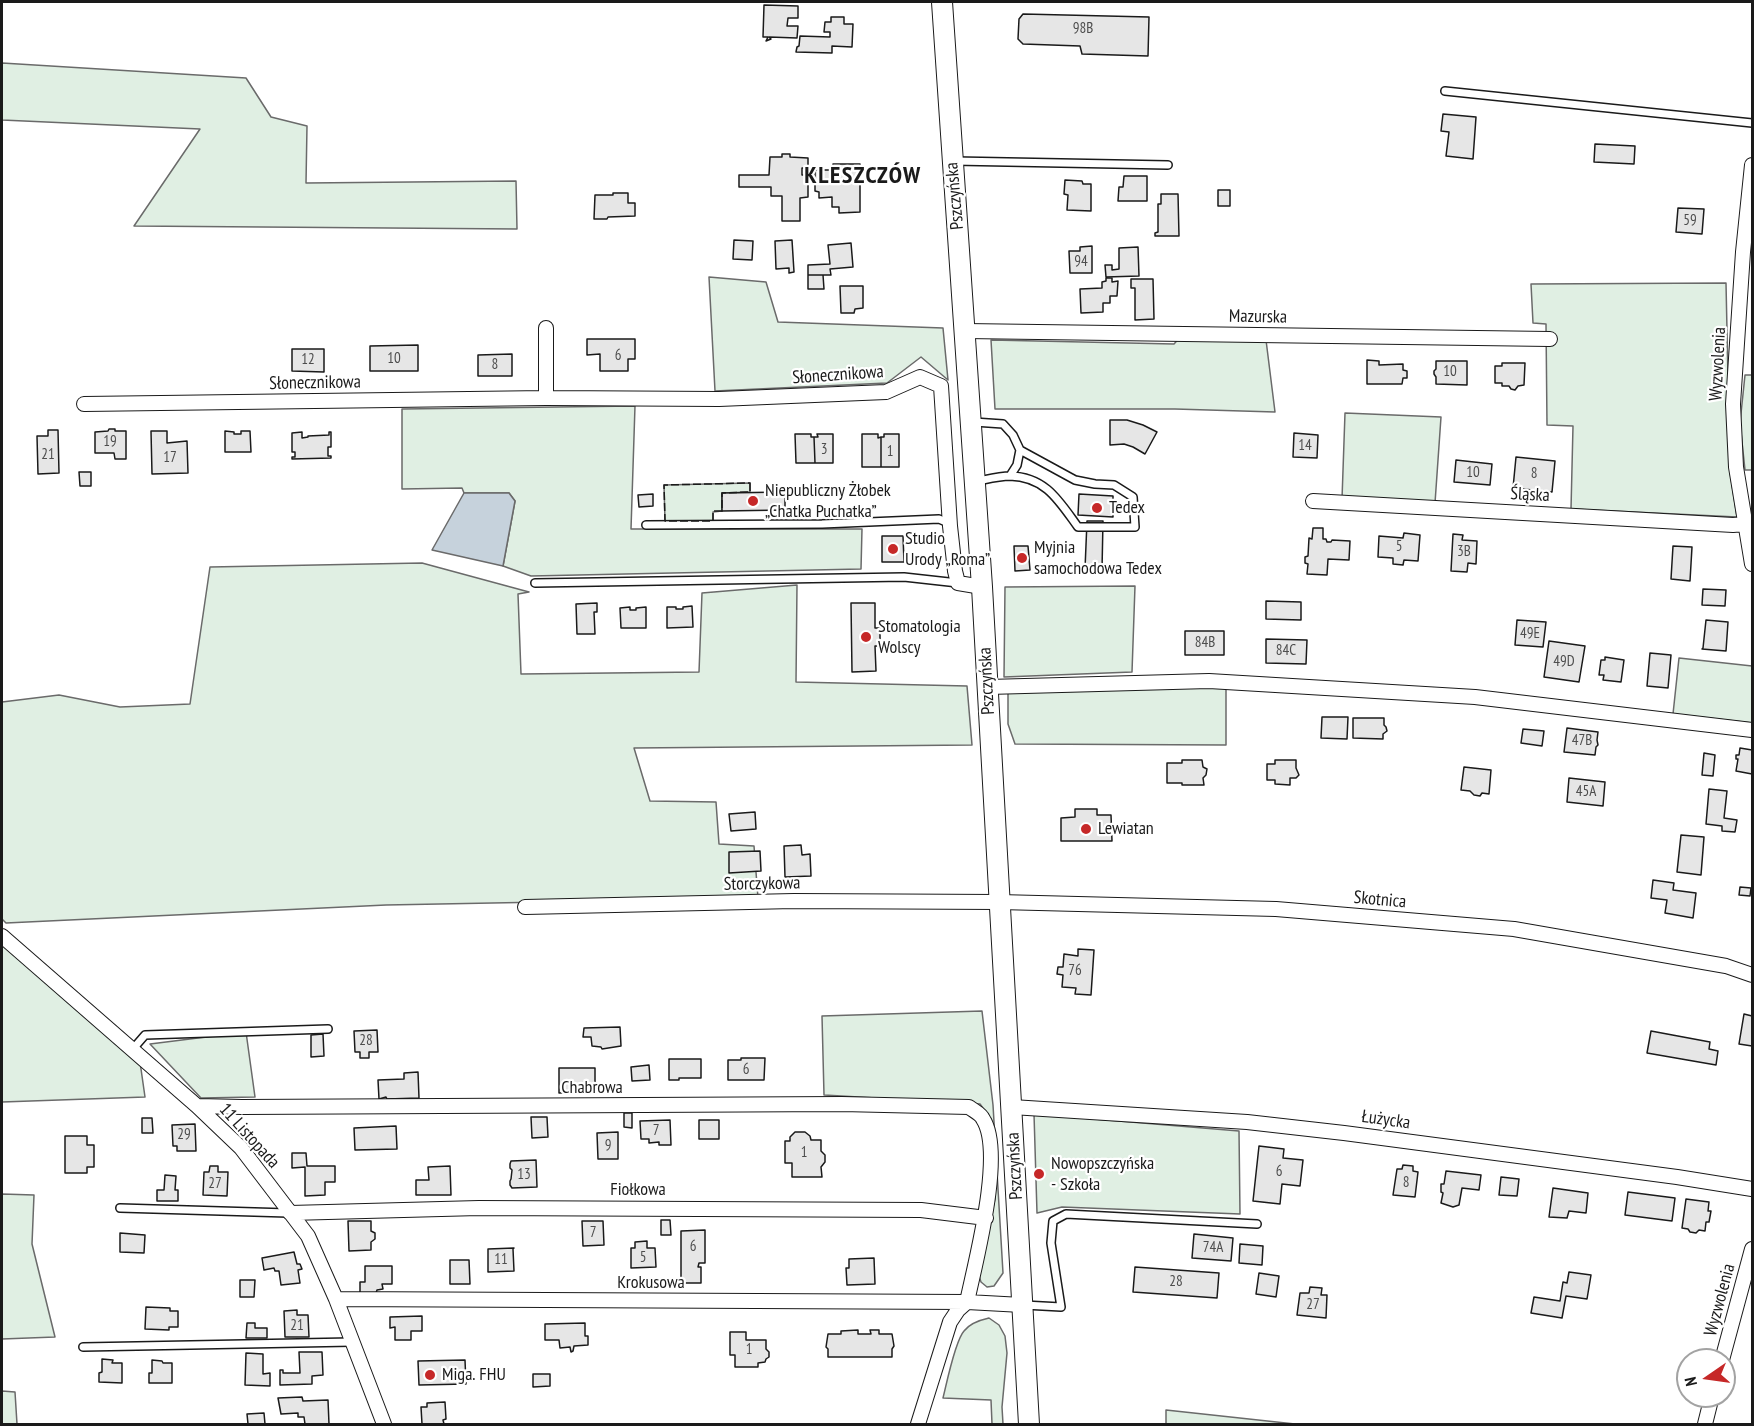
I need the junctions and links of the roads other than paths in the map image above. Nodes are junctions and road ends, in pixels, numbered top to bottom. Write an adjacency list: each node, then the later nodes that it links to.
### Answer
1 (942, 2): 4 (main road, Pszczyńska)
2 (1445, 91): 3 (lane)
3 (1752, 123)
4 (952, 160): 5 (lane); 8 (main road, Pszczyńska)
5 (1168, 165)
6 (1752, 165): 17 (street, Wyzwolenia)
7 (546, 328): 10 (street)
8 (965, 331): 9 (street, Mazurska); 12 (main road, Pszczyńska)
9 (1550, 339)
10 (546, 398): 11 (street, Słonecznikowa); 19 (street, Słonecznikowa)
11 (84, 404)
12 (971, 423): 13 (lane); 15 (main road, Pszczyńska)
13 (1020, 450): 14 (lane); 14 (lane)
14 (1010, 476): 15 (lane)
15 (975, 481): 23 (main road, Pszczyńska)
16 (1313, 501): 17 (street, Śląska)
17 (1745, 524): 20 (street, Wyzwolenia)
18 (646, 525): 19 (lane)
19 (950, 526): 21 (street, Słonecznikowa)
20 (1752, 564)
21 (958, 583): 22 (lane); 23 (street)
22 (535, 584)
23 (982, 587): 24 (main road, Pszczyńska)
24 (988, 687): 25 (street); 26 (main road, Pszczyńska)
25 (1752, 730)
26 (999, 902): 27 (street, Storczykowa); 29 (street, Skotnica); 33 (main road, Pszczyńska)
27 (525, 908)
28 (2, 936): 31 (street, 11 Listopada)
29 (1752, 975)
30 (327, 1029): 31 (lane)
31 (132, 1050): 32 (street, 11 Listopada)
32 (197, 1106): 34 (street, Chabrowa); 37 (street, 11 Listopada)
33 (1012, 1107): 35 (street, Łużycka); 43 (main road, Pszczyńska)
34 (983, 1118): 38 (street, Pszczyńska)
35 (1752, 1189)
36 (120, 1208): 37 (lane)
37 (290, 1213): 38 (street, Fiołkowa); 41 (street, 11 Listopada)
38 (986, 1218): 42 (street, Pszczyńska)
39 (1257, 1224): 43 (lane)
40 (1752, 1249): 46 (street, Wyzwolenia)
41 (336, 1299): 42 (street, Krokusowa); 44 (street, 11 Listopada)
42 (967, 1302): 43 (street); 49 (street, Pszczyńska)
43 (1022, 1305): 50 (main road, Pszczyńska)
44 (352, 1342): 45 (lane); 48 (street, 11 Listopada)
45 (83, 1347)
46 (1725, 1348)
47 (1709, 1408): 51 (street)
48 (384, 1425)
49 (918, 1425)
50 (1029, 1425)
51 (1705, 1425)

